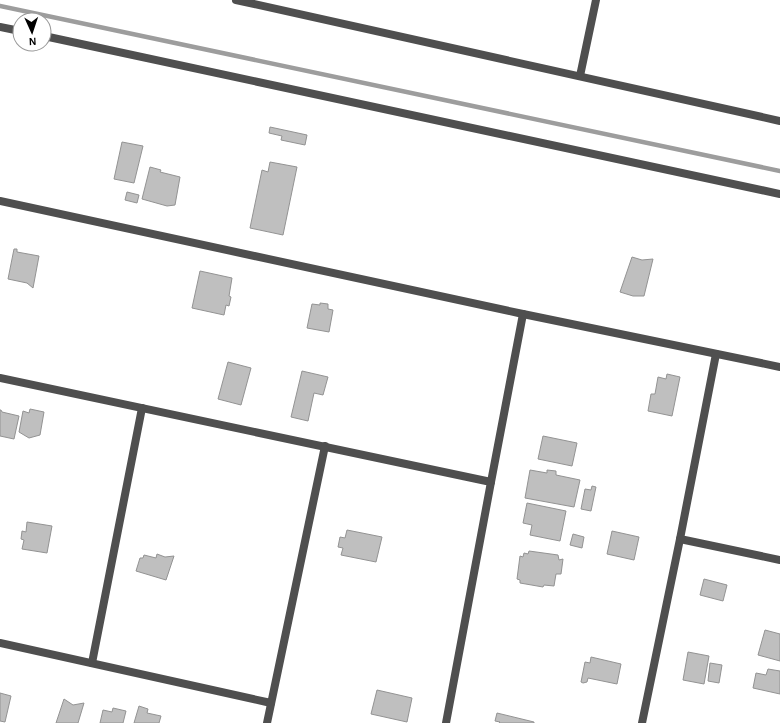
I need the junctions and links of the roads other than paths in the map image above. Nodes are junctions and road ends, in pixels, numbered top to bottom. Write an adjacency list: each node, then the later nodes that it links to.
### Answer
1 (236, 0): 6 (street)
2 (596, 0): 6 (street)
3 (0, 27): 4 (street)
4 (12, 29)
5 (52, 38): 8 (street)
6 (580, 76): 7 (street)
7 (780, 121)
8 (780, 194)
9 (0, 201): 10 (street)
10 (523, 314): 11 (street); 16 (street)
11 (716, 354): 12 (street); 17 (street)
12 (780, 367)
13 (0, 378): 14 (street)
14 (142, 408): 15 (street); 20 (street)
15 (325, 446): 16 (street); 21 (street)
16 (491, 482): 23 (street)
17 (680, 539): 18 (street); 24 (street)
18 (780, 560)
19 (0, 643): 20 (street)
20 (92, 664): 21 (street)
21 (271, 703): 22 (street)
22 (267, 723)
23 (446, 723)
24 (642, 723)

